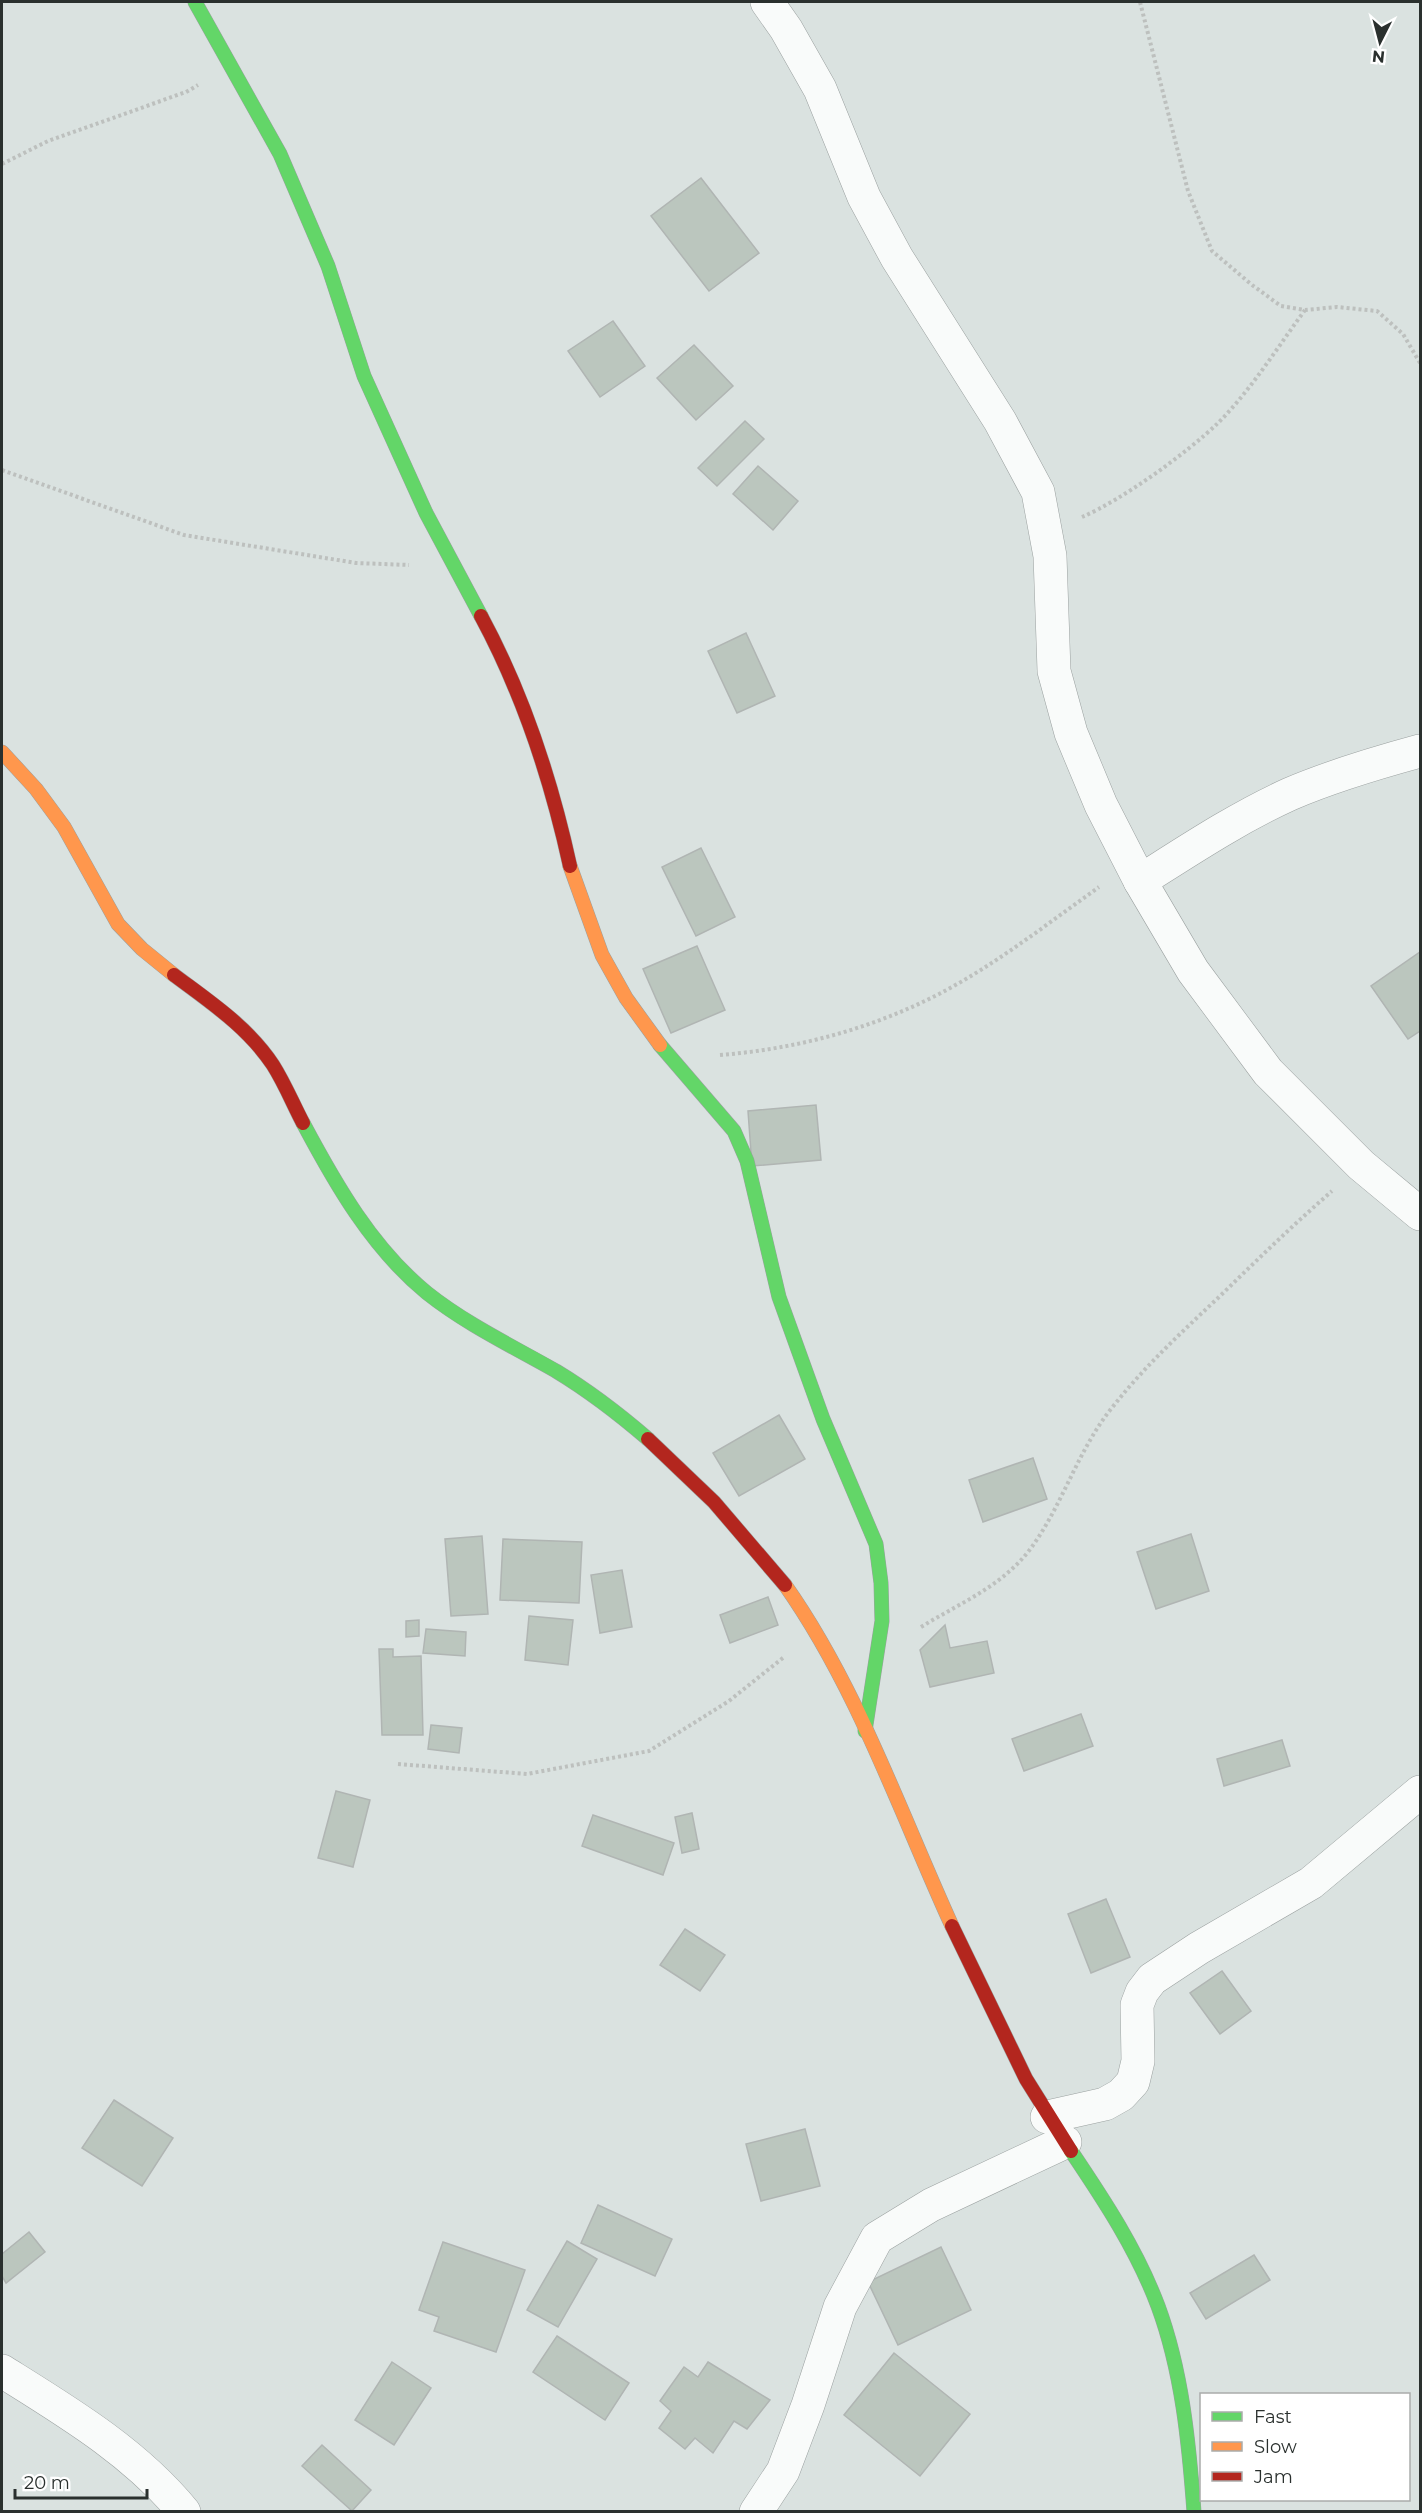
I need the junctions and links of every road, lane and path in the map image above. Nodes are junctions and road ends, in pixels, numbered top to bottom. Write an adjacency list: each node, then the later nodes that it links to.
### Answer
1 (195, 2): 4 (street)
2 (767, 2): 9 (street)
3 (1140, 2): 6 (path)
4 (232, 65): 5 (path); 10 (street)
5 (2, 164)
6 (1305, 310): 7 (path); 9 (path)
7 (1420, 363)
8 (2, 470): 10 (path)
9 (1046, 532): 13 (street)
10 (465, 583): 14 (street)
11 (1420, 751): 13 (street)
12 (2, 752): 18 (street)
13 (1135, 873): 14 (path); 15 (street)
14 (663, 1049): 19 (street)
15 (1361, 1165): 16 (street); 17 (path)
16 (1420, 1214)
17 (918, 1629)
18 (815, 1632): 19 (street); 20 (path)
19 (865, 1731): 22 (street)
20 (398, 1764)
21 (1420, 1792): 22 (street)
22 (1056, 2129): 25 (street); 26 (street)
23 (2, 2371): 24 (street)
24 (184, 2511)
25 (756, 2511)
26 (1194, 2511)

